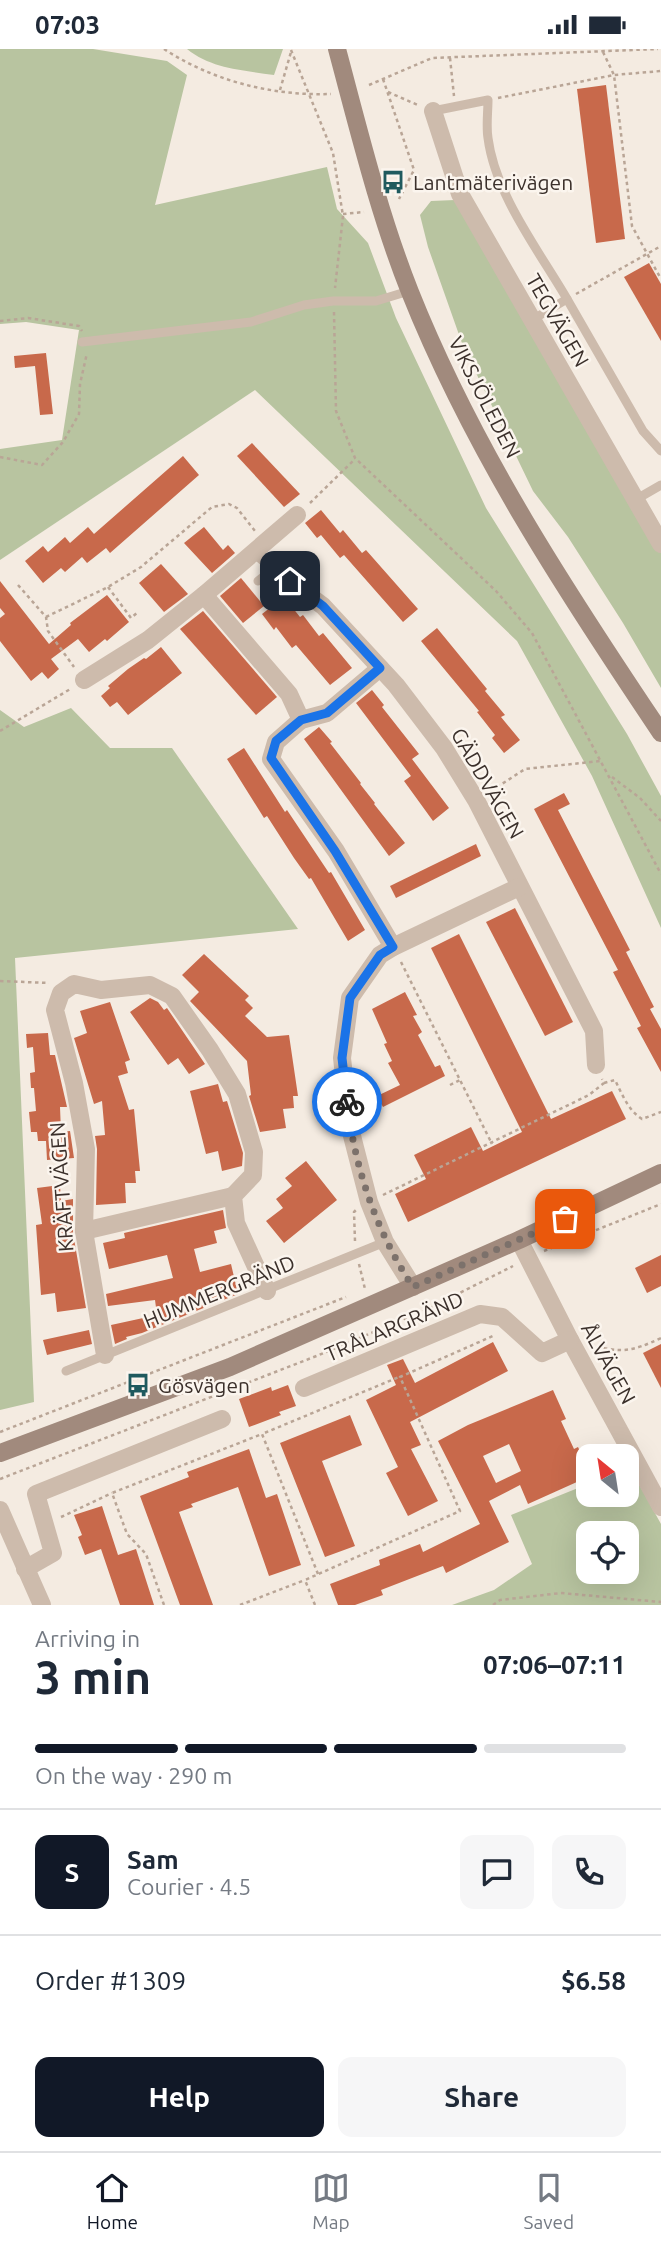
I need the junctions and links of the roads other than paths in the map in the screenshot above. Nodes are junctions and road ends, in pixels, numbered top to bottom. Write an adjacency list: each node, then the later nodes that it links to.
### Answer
1 (337, 49): 3 (main road, VIKSJÖLEDEN)
2 (433, 111): 4 (lane); 5 (street, TEGVÄGEN)
3 (410, 291): 6 (lane); 19 (main road, VIKSJÖLEDEN)
4 (567, 299): 5 (lane); 7 (lane)
5 (533, 320): 9 (street, TEGVÄGEN)
6 (86, 341)
7 (661, 450)
8 (661, 485): 9 (lane)
9 (635, 500): 11 (street, TEGVÄGEN)
10 (297, 515): 12 (street)
11 (661, 544)
12 (258, 548): 13 (lane); 15 (street)
13 (273, 569): 14 (lane); 16 (street, GÄDDVÄGEN)
14 (258, 581)
15 (204, 596): 17 (street); 18 (street)
16 (380, 668): 18 (street); 20 (street, GÄDDVÄGEN)
17 (84, 680)
18 (301, 720): 21 (street)
19 (661, 733)
20 (519, 887): 21 (street); 22 (street, GÄDDVÄGEN)
21 (393, 947): 27 (street)
22 (596, 1065)
23 (661, 1174): 26 (main road)
24 (233, 1196): 25 (street); 25 (street, KRÄFTVÄGEN); 29 (street)
25 (84, 1230): 31 (street, KRÄFTVÄGEN)
26 (519, 1240): 28 (main road); 30 (street, ÅLVÄGEN)
27 (385, 1242): 28 (street); 29 (lane, HUMMERGRÄND)
28 (413, 1287): 35 (main road)
29 (267, 1291): 31 (lane, HUMMERGRÄND)
30 (570, 1340): 33 (street, TRÅLARGRÄND); 36 (street, ÅLVÄGEN)
31 (105, 1355): 32 (lane, HUMMERGRÄND)
32 (66, 1371)
33 (304, 1388)
34 (222, 1419): 39 (street)
35 (0, 1453)
36 (654, 1473): 37 (street, ÅLVÄGEN)
37 (661, 1507)
38 (0, 1510): 39 (street)
39 (25, 1569): 40 (street)
40 (42, 1605)

